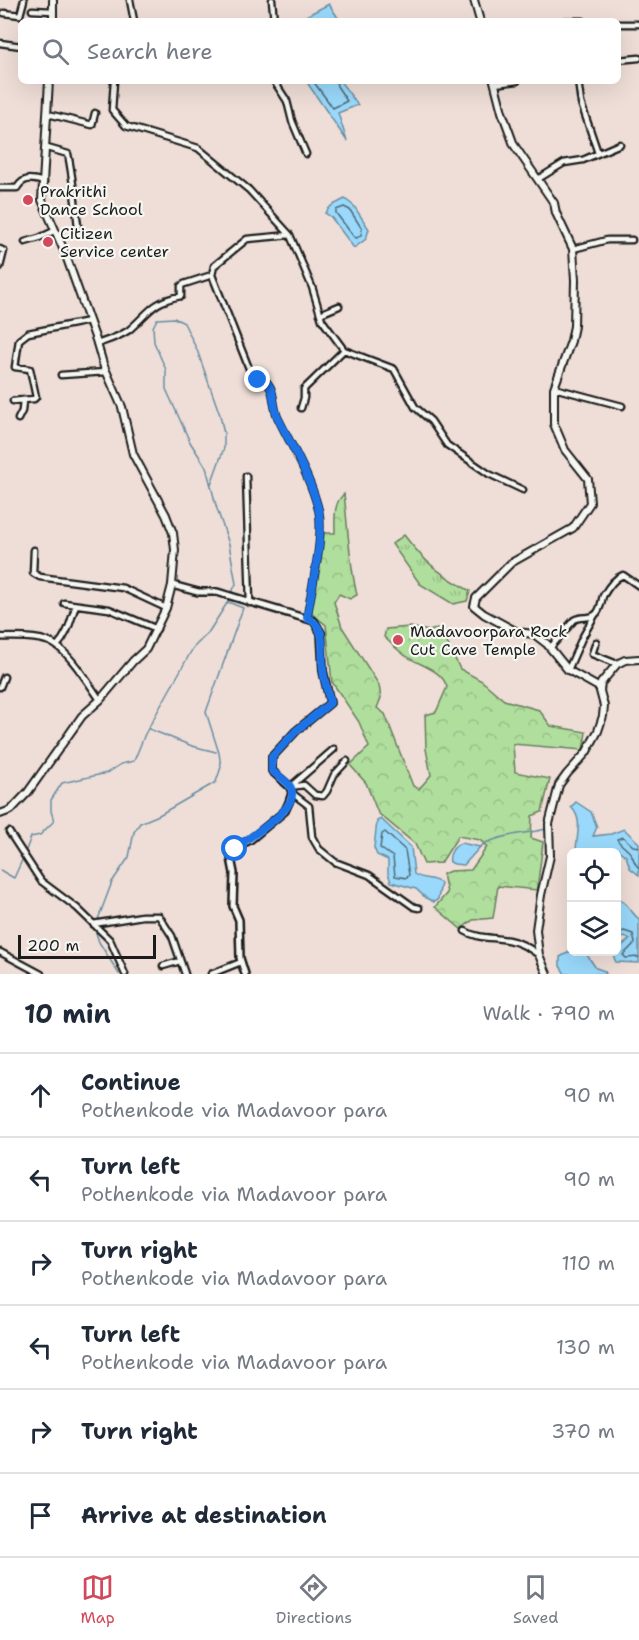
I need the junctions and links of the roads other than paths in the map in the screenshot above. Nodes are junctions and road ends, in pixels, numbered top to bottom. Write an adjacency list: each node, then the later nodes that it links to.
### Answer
1 (24, 0): 8 (street)
2 (53, 0): 7 (main road)
3 (130, 0): 10 (street)
4 (272, 0): 11 (street)
5 (474, 0): 12 (main road)
6 (32, 10): 7 (street)
7 (53, 11): 9 (main road)
8 (4, 13)
9 (53, 18)
10 (133, 18)
11 (274, 18)
12 (479, 18)
13 (621, 24): 14 (street)
14 (639, 24)
15 (0, 43): 16 (street)
16 (18, 46)
17 (639, 58): 18 (street)
18 (621, 60)
19 (49, 84): 24 (main road)
20 (114, 84): 35 (street)
21 (276, 84): 29 (street)
22 (495, 84): 30 (main road)
23 (578, 84): 28 (street)
24 (48, 114): 25 (street); 27 (main road)
25 (96, 114)
26 (620, 144): 28 (street)
27 (47, 148): 31 (main road); 33 (street)
28 (598, 153): 30 (street)
29 (306, 154)
30 (538, 179): 39 (main road)
31 (44, 182): 32 (street); 34 (main road)
32 (0, 188)
33 (78, 226)
34 (54, 231): 37 (street); 44 (main road)
35 (290, 235): 41 (street); 43 (street)
36 (632, 240): 39 (street)
37 (25, 242)
38 (0, 249): 40 (street)
39 (573, 249): 49 (main road)
40 (0, 267)
41 (212, 275): 45 (street); 65 (street)
42 (339, 306): 43 (street)
43 (320, 314): 46 (street)
44 (89, 321): 45 (main road); 50 (street)
45 (97, 344): 47 (main road)
46 (344, 350): 53 (street); 56 (street)
47 (106, 372): 48 (street); 58 (main road)
48 (61, 375)
49 (554, 388): 52 (street); 70 (main road)
50 (23, 400): 51 (street); 54 (street)
51 (13, 401)
52 (622, 406)
53 (301, 408)
54 (18, 419)
55 (246, 476): 61 (street)
56 (523, 490)
57 (34, 550): 63 (street)
58 (172, 585): 61 (street); 63 (main road)
59 (639, 586): 64 (street)
60 (64, 603): 62 (street)
61 (250, 603): 65 (street)
62 (76, 605): 66 (street); 69 (street)
63 (166, 608): 66 (main road)
64 (595, 615): 70 (street); 73 (street)
65 (307, 618): 80 (street)
66 (158, 628): 77 (main road)
67 (0, 637): 69 (street)
68 (596, 642): 72 (street)
69 (57, 646): 77 (street)
70 (550, 648): 73 (main road)
71 (639, 659): 72 (main road)
72 (617, 664): 76 (main road)
73 (568, 670): 76 (main road)
74 (4, 677): 75 (street)
75 (0, 687)
76 (600, 688): 87 (main road)
77 (100, 700): 81 (main road)
78 (334, 749): 80 (street)
79 (347, 761): 80 (street)
80 (291, 790): 83 (street); 89 (street)
81 (0, 814)
82 (9, 832): 84 (street)
83 (420, 908)
84 (93, 924): 88 (street); 92 (street)
85 (465, 931): 87 (street)
86 (0, 952): 91 (street)
87 (539, 955): 96 (main road)
88 (180, 961): 90 (street); 93 (street)
89 (241, 962): 94 (street); 95 (street)
90 (163, 966)
91 (41, 974)
92 (125, 974)
93 (185, 974)
94 (211, 974)
95 (245, 974)
96 (547, 974)

